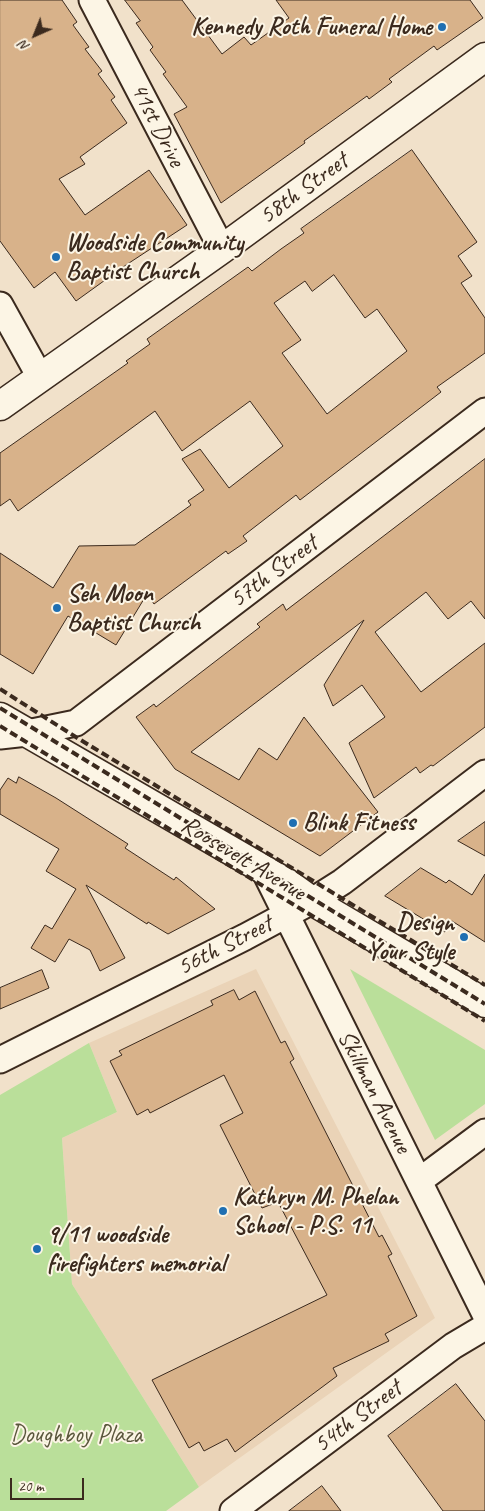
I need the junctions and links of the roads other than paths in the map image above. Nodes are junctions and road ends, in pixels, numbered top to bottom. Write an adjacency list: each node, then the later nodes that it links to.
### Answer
1 (92, 0): 3 (street, 41st Drive)
2 (485, 57): 3 (street, 58th Street)
3 (222, 249): 5 (street, 58th Street)
4 (0, 305): 5 (street)
5 (40, 377): 6 (street, 58th Street)
6 (0, 406)
7 (485, 411): 9 (street, 57th Street)
8 (0, 717): 9 (street, Roosevelt Avenue)
9 (27, 733): 10 (street, 57th Street); 12 (street, Roosevelt Avenue)
10 (0, 736)
11 (485, 773): 13 (street, 56th Street)
12 (264, 870): 13 (street, Roosevelt Avenue); 14 (street, Skillman Avenue)
13 (312, 900): 14 (street, 56th Street); 15 (street, Roosevelt Avenue)
14 (287, 914): 16 (street, 56th Street); 18 (street, Skillman Avenue)
15 (485, 1003)
16 (0, 1060)
17 (485, 1132): 18 (street)
18 (419, 1181): 19 (street, Skillman Avenue)
19 (485, 1314)
20 (485, 1327): 21 (street, 54th Street)
21 (233, 1511)

